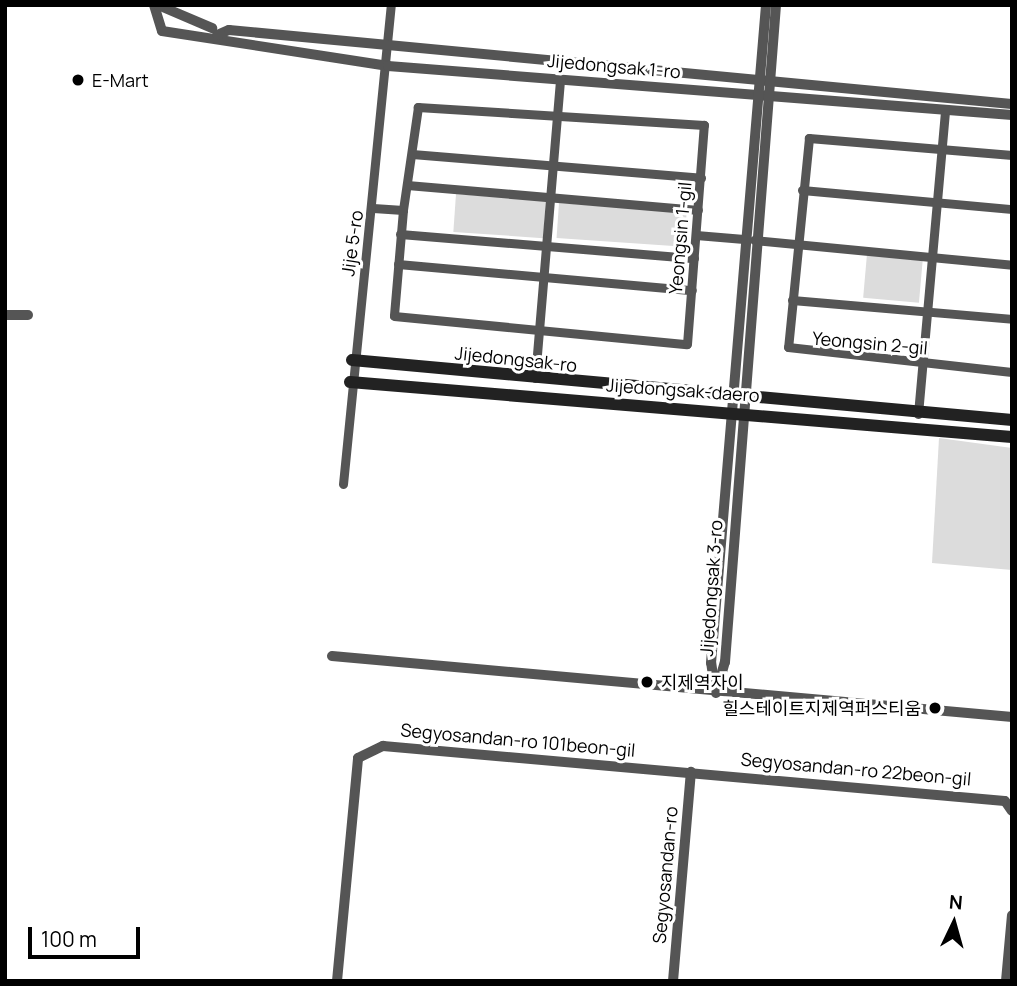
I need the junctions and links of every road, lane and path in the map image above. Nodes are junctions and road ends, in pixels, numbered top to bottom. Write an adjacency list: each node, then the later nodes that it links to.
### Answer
1 (156, 5): 5 (street); 6 (street, Jijedongsak 1-ro)
2 (391, 5): 7 (street, Jije 5-ro)
3 (766, 5): 10 (street, Jijedongsak 3-ro)
4 (776, 5): 11 (street, Jijedongsak 3-ro)
5 (229, 30): 6 (street, Jijedongsak 1-ro); 7 (street, Jijedongsak 1-ro)
6 (217, 35): 8 (street, Jijedongsak 1-ro)
7 (388, 49): 8 (street, Jije 5-ro); 10 (street, Jijedongsak 1-ro)
8 (388, 66): 9 (street, Jijedongsak 1-ro); 26 (street, Jije 5-ro)
9 (560, 79): 12 (street, Jijedongsak 1-ro); 15 (street)
10 (758, 81): 11 (street, Jijedongsak 1-ro); 12 (street, Jijedongsak 3-ro)
11 (770, 82): 12 (street, Jijedongsak 3-ro); 13 (street, Jijedongsak 1-ro)
12 (763, 95): 14 (street, Jijedongsak 1-ro); 32 (street, Jijedongsak 3-ro)
13 (1012, 104)
14 (945, 110): 16 (street, Jijedongsak 1-ro); 17 (street)
15 (558, 116): 18 (street, Yeongsin 1-gil); 20 (street); 21 (street, Yeongsin 1-gil)
16 (1012, 116)
17 (940, 149): 19 (street, Yeongsin 2-gil); 23 (street, Yeongsin 2-gil); 25 (street)
18 (412, 155): 20 (street); 22 (street, Yeongsin 1-gil)
19 (1012, 155)
20 (554, 166): 21 (street); 24 (street)
21 (701, 178): 29 (street, Yeongsin 1-gil)
22 (407, 185): 24 (street); 28 (street, Yeongsin 1-gil)
23 (802, 190): 25 (street); 33 (street, Yeongsin 2-gil)
24 (551, 197): 29 (street); 34 (street)
25 (936, 202): 27 (street); 35 (street)
26 (373, 208): 28 (street); 47 (street, Jije 5-ro)
27 (1012, 209)
28 (403, 210): 30 (street, Yeongsin 1-gil)
29 (698, 210): 31 (street, Yeongsin 1-gil)
30 (400, 234): 34 (street); 37 (street, Yeongsin 1-gil)
31 (696, 234): 32 (street); 36 (street, Yeongsin 1-gil)
32 (749, 240): 33 (street); 52 (street, Jijedongsak 3-ro)
33 (797, 245): 35 (street); 41 (street, Yeongsin 2-gil)
34 (547, 246): 36 (street); 39 (street)
35 (930, 257): 38 (street); 42 (street)
36 (694, 258): 40 (street, Yeongsin 1-gil)
37 (398, 264): 39 (street); 46 (street, Yeongsin 1-gil)
38 (1012, 265)
39 (544, 277): 40 (street); 46 (street)
40 (692, 290): 46 (street, Yeongsin 1-gil)
41 (792, 299): 42 (street); 48 (street, Yeongsin 2-gil)
42 (925, 312): 45 (street); 48 (street)
43 (5, 315): 44 (street)
44 (28, 315)
45 (1012, 319)
46 (539, 330): 50 (street)
47 (352, 360): 50 (main road, Jijedongsak-ro); 51 (street, Jije 5-ro)
48 (922, 363): 49 (street, Yeongsin 2-gil); 53 (street)
49 (1012, 372)
50 (535, 378): 52 (main road, Jijedongsak-ro)
51 (350, 382): 52 (main road, Jijedongsak-daero); 56 (street, Jije 5-ro)
52 (736, 405): 53 (main road, Jijedongsak-ro); 55 (main road, Jijedongsak-daero); 58 (street, Jijedongsak 3-ro)
53 (918, 414): 54 (main road, Jijedongsak-ro)
54 (1012, 420)
55 (1012, 438)
56 (343, 484)
57 (332, 656): 58 (street)
58 (716, 693): 59 (street)
59 (1012, 717)
60 (691, 772): 61 (street, Segyosandan-ro 22beon-gil); 63 (street, Segyosandan-ro 101beon-gil); 64 (street, Segyosandan-ro)
61 (1012, 811)
62 (1012, 915): 65 (street)
63 (337, 981)
64 (673, 981)
65 (1006, 981)

